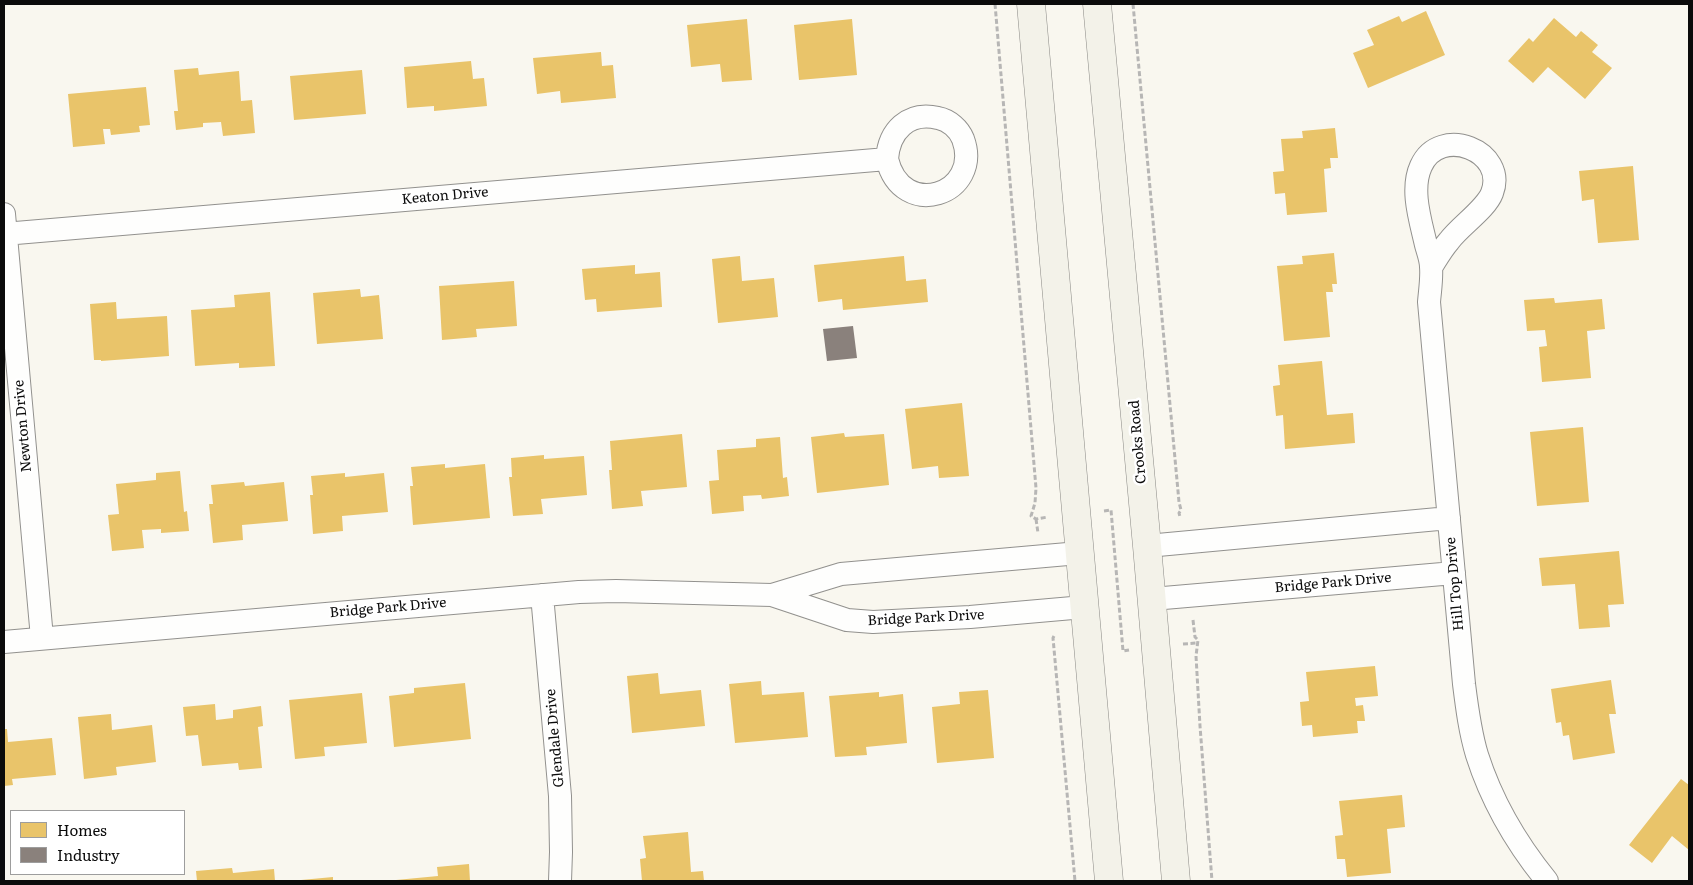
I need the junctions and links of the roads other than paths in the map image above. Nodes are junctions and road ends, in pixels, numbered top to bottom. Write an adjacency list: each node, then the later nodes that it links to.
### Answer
1 (1030, 4): 8 (main road)
2 (1097, 4): 7 (main road, Crooks Road)
3 (887, 159): 4 (street, Keaton Drive)
4 (4, 227): 14 (street, Newton Drive)
5 (1432, 266): 5 (street, Hill Top Drive); 6 (street, Hill Top Drive)
6 (1450, 518): 7 (street); 9 (street, Hill Top Drive)
7 (1147, 546): 12 (main road, Crooks Road)
8 (1079, 553): 11 (street, Bridge Park Drive); 13 (main road)
9 (1454, 573): 12 (street, Bridge Park Drive); 19 (street, Hill Top Drive)
10 (542, 594): 11 (street, Bridge Park Drive); 14 (street, Bridge Park Drive); 16 (street, Glendale Drive)
11 (772, 595): 13 (street, Bridge Park Drive)
12 (1152, 599): 18 (main road, Crooks Road)
13 (1084, 607): 17 (main road)
14 (42, 638): 15 (street, Bridge Park Drive)
15 (4, 642)
16 (560, 881)
17 (1109, 881)
18 (1176, 881)
19 (1547, 881)

